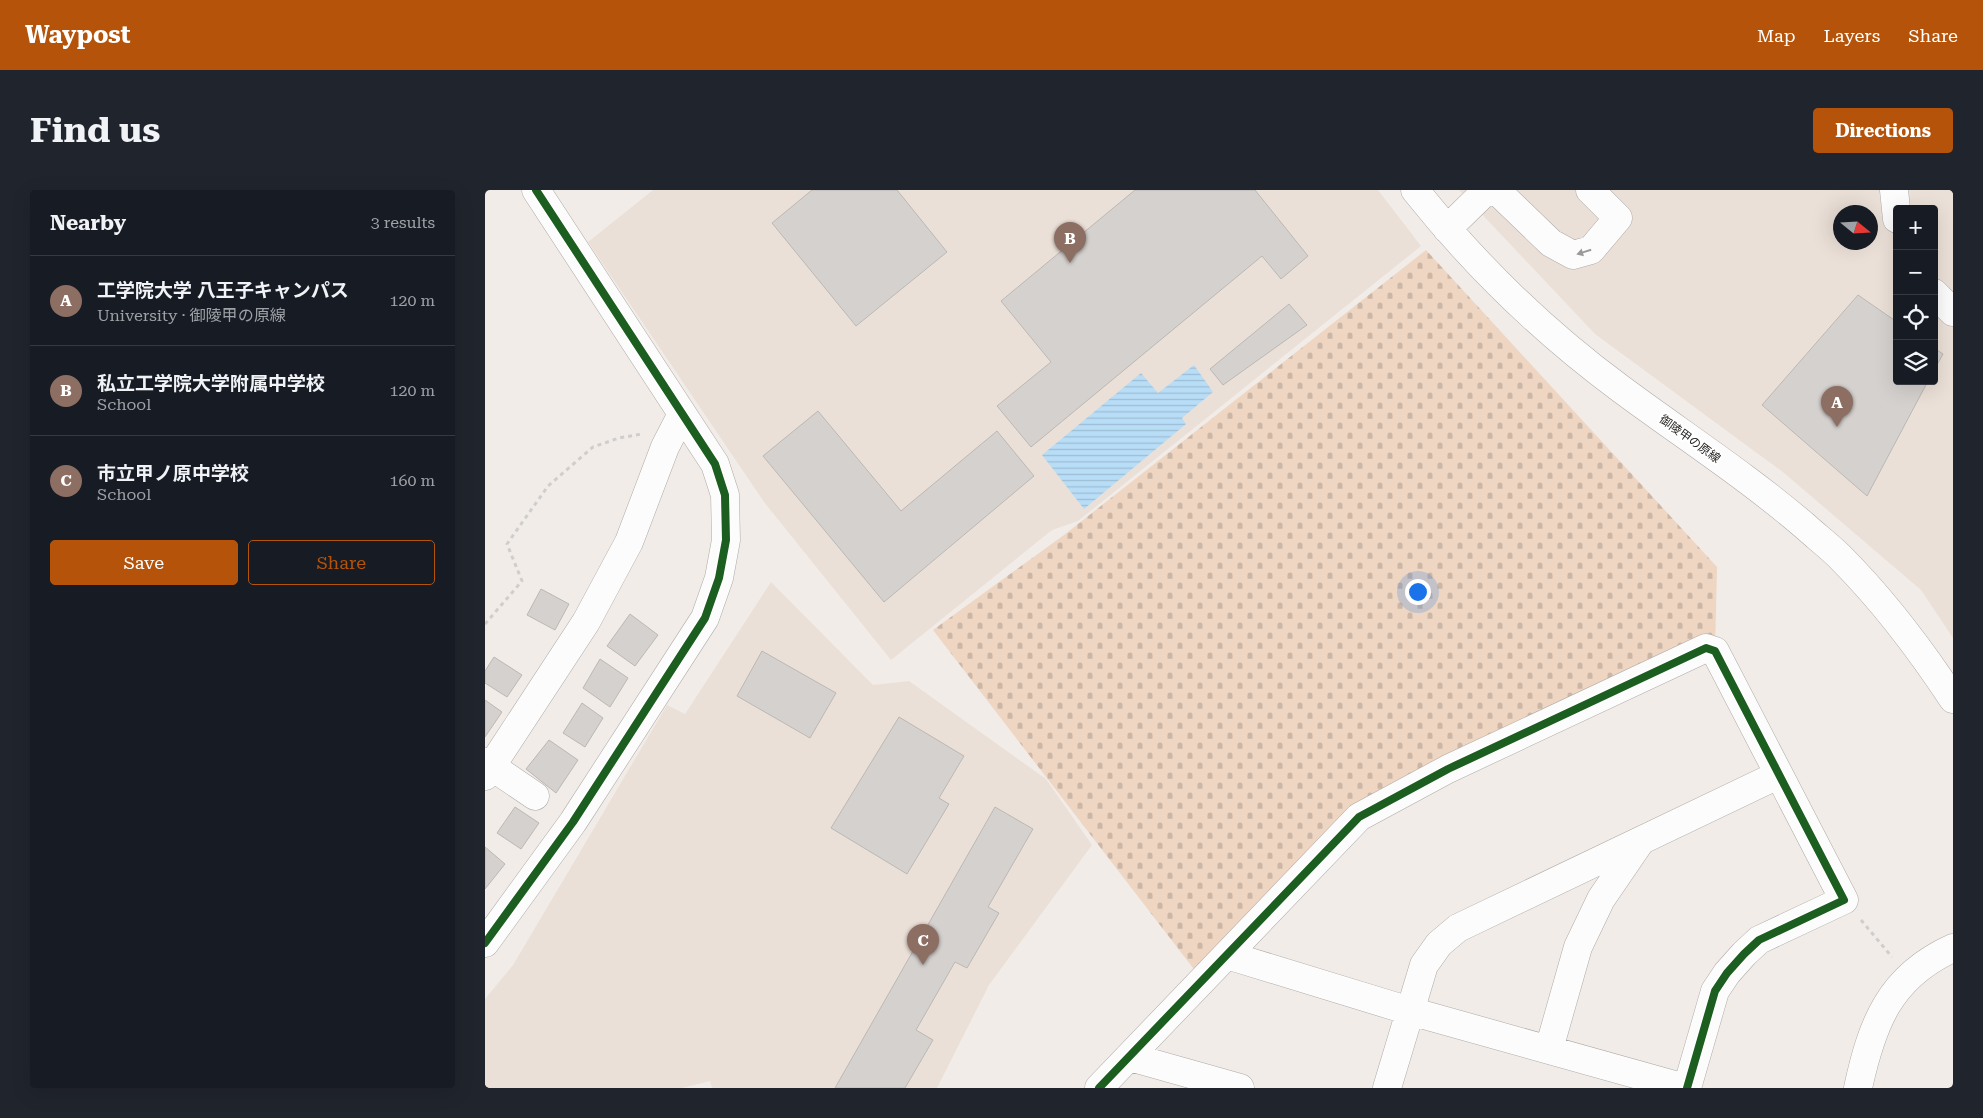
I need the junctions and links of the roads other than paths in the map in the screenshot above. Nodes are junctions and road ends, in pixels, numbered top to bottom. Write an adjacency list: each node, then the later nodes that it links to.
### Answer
1 (536, 190): 11 (street)
2 (1415, 190): 8 (street, 御陵甲の原線)
3 (1487, 190): 8 (street)
4 (1496, 190): 5 (street, one-way to 4)
5 (1590, 190)
6 (1894, 190): 7 (street)
7 (1896, 205)
8 (1447, 230): 12 (street, 御陵甲の原線)
9 (1936, 295): 10 (street)
10 (1953, 312)
11 (678, 422): 13 (street); 17 (street)
12 (1953, 699)
13 (487, 768): 15 (street)
14 (1778, 775): 16 (street); 19 (street); 26 (street)
15 (535, 796)
16 (1641, 841): 20 (street); 21 (street)
17 (485, 943)
18 (1953, 948): 27 (street)
19 (1227, 955): 20 (street); 22 (street)
20 (1410, 1011): 21 (street); 25 (street)
21 (1549, 1049): 26 (street)
22 (1130, 1057): 23 (street); 24 (street)
23 (1099, 1088)
24 (1240, 1088)
25 (1387, 1088)
26 (1686, 1088)
27 (1858, 1088)

